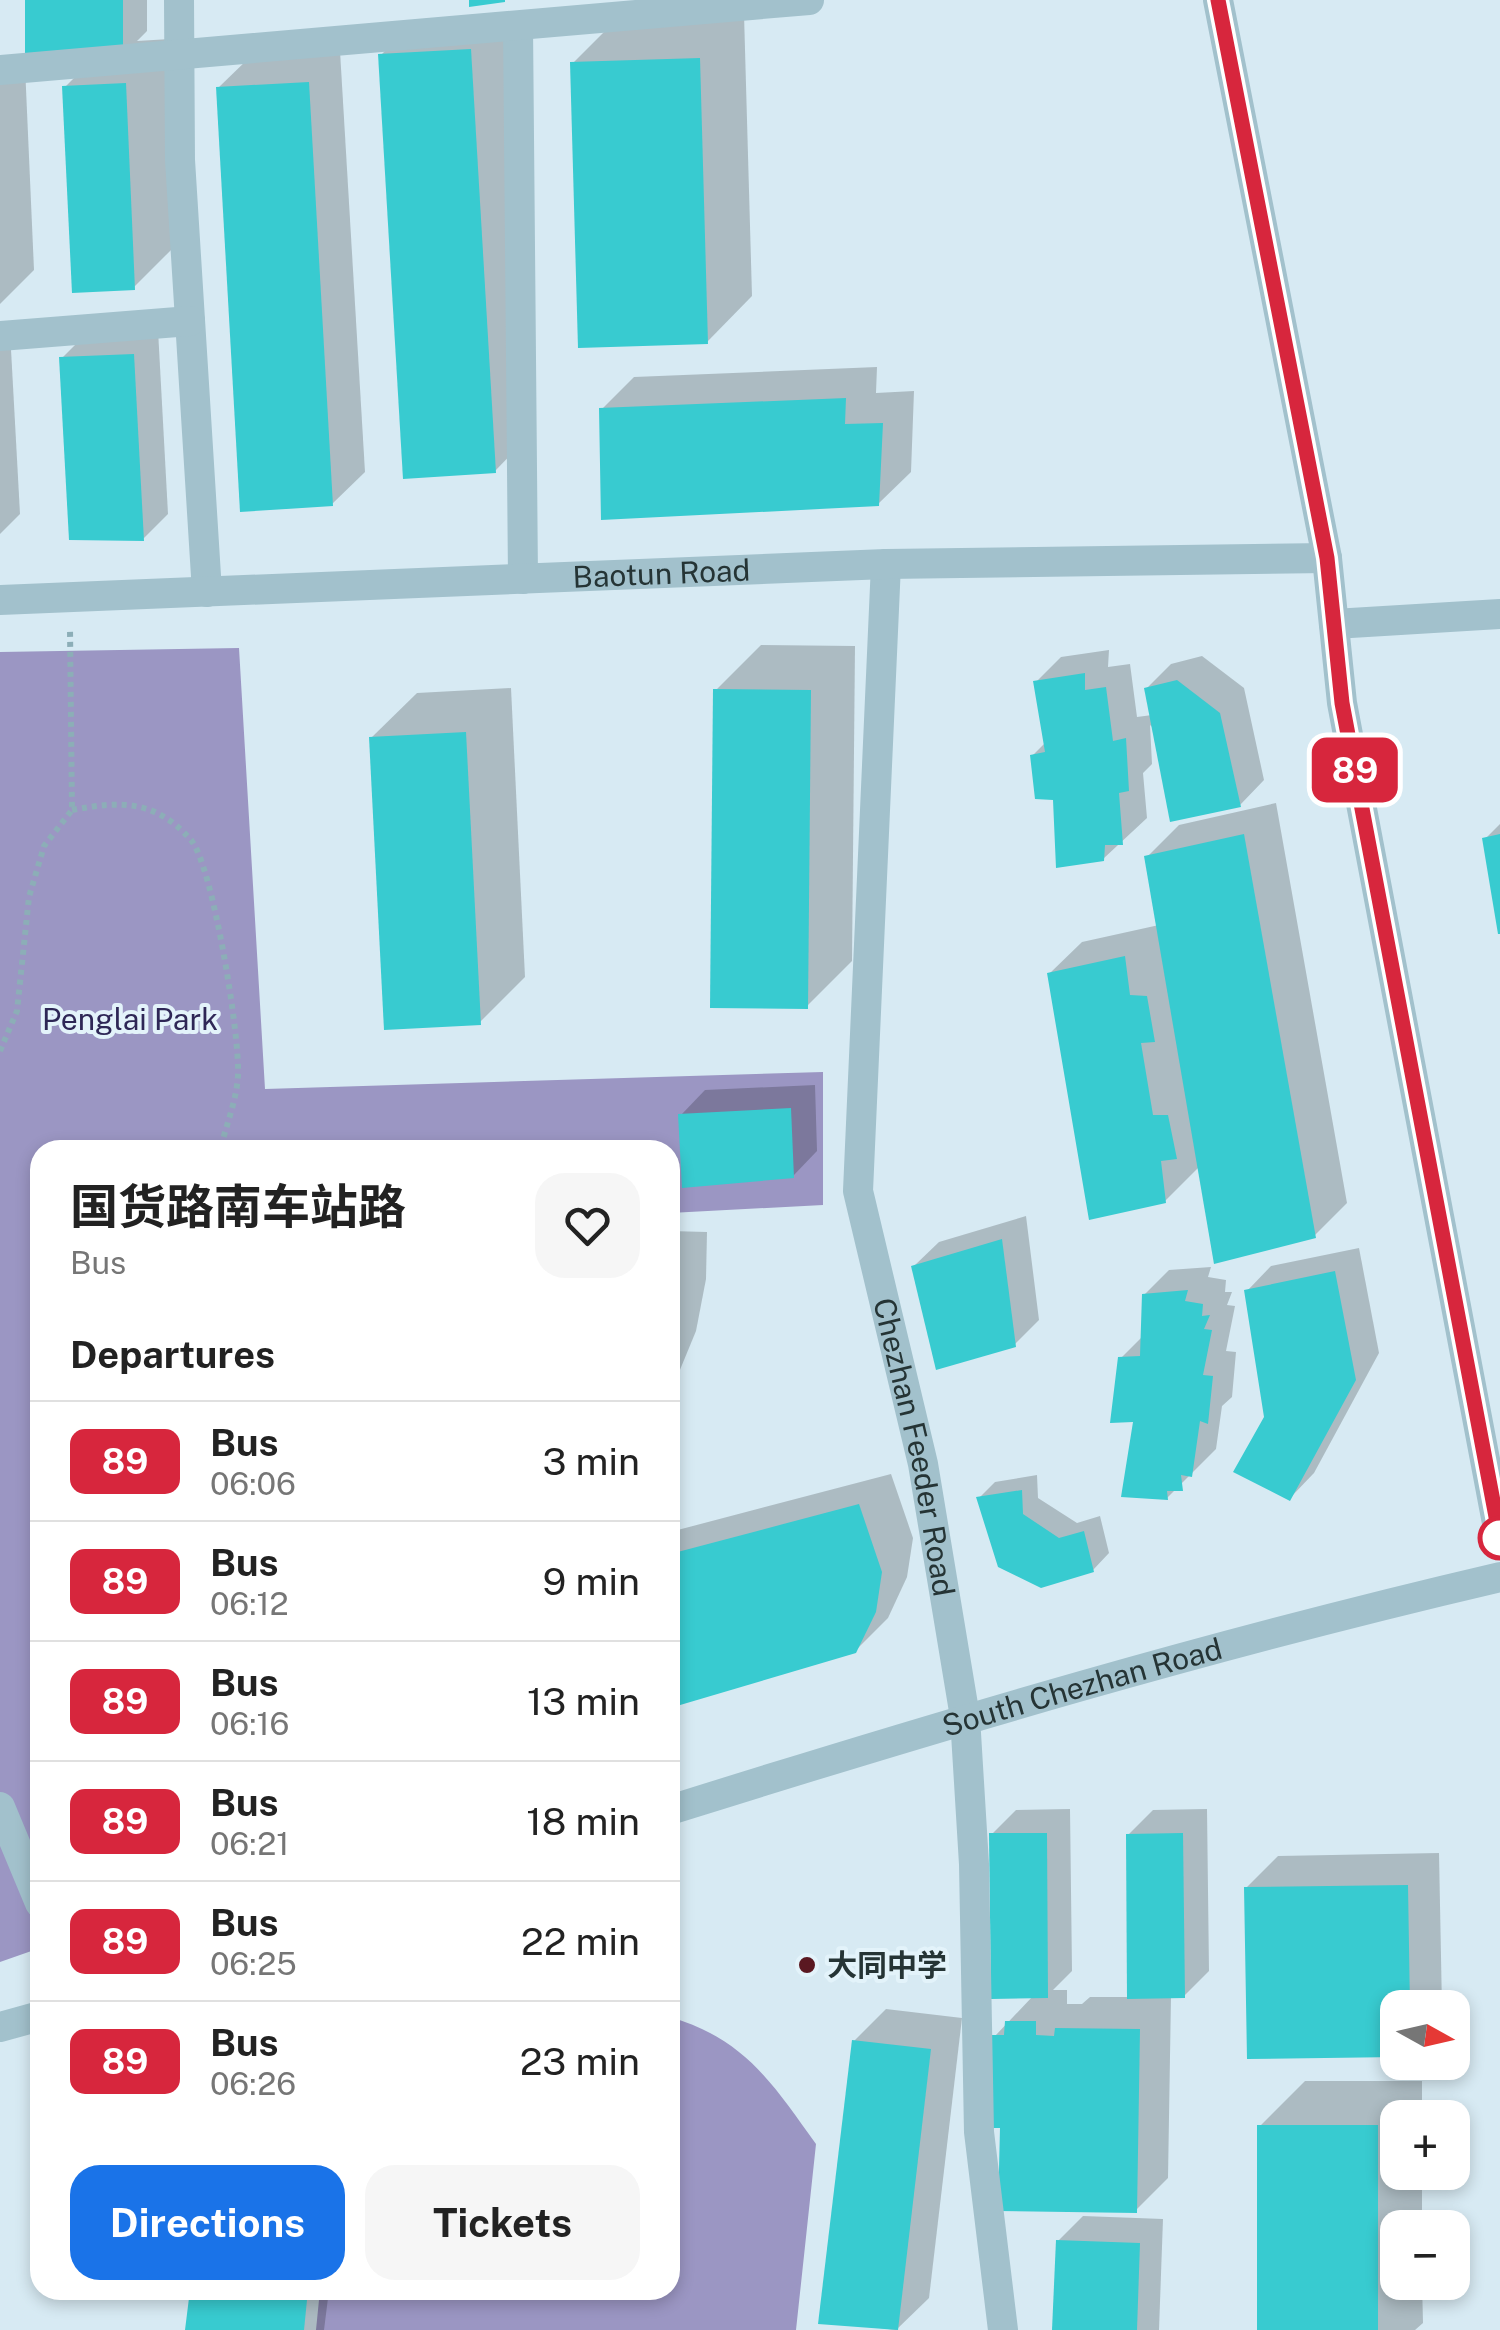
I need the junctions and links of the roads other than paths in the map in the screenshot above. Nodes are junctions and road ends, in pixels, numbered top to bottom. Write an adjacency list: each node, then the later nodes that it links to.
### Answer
1 (179, 0): 5 (street)
2 (809, 0): 4 (street)
3 (1218, 0): 9 (street)
4 (518, 26): 5 (street); 11 (street)
5 (180, 56): 6 (street); 7 (street)
6 (0, 70)
7 (190, 321): 8 (street); 12 (street)
8 (0, 336)
9 (1327, 558): 10 (street, Baotun Road); 15 (street)
10 (886, 564): 11 (street, Baotun Road); 18 (street, Chezhan Feeder Road)
11 (524, 579): 12 (street, Baotun Road)
12 (207, 592): 13 (street, Baotun Road)
13 (0, 600)
14 (1500, 614): 15 (street)
15 (1334, 624): 16 (street)
16 (1500, 1539)
17 (1500, 1577): 18 (street, South Chezhan Road)
18 (965, 1717): 20 (street, South Chezhan Road); 24 (street, Chezhan Feeder Road)
19 (0, 1807): 21 (street)
20 (680, 1807)
21 (30, 1879)
22 (30, 2019): 23 (street)
23 (0, 2027)
24 (1002, 2330)

